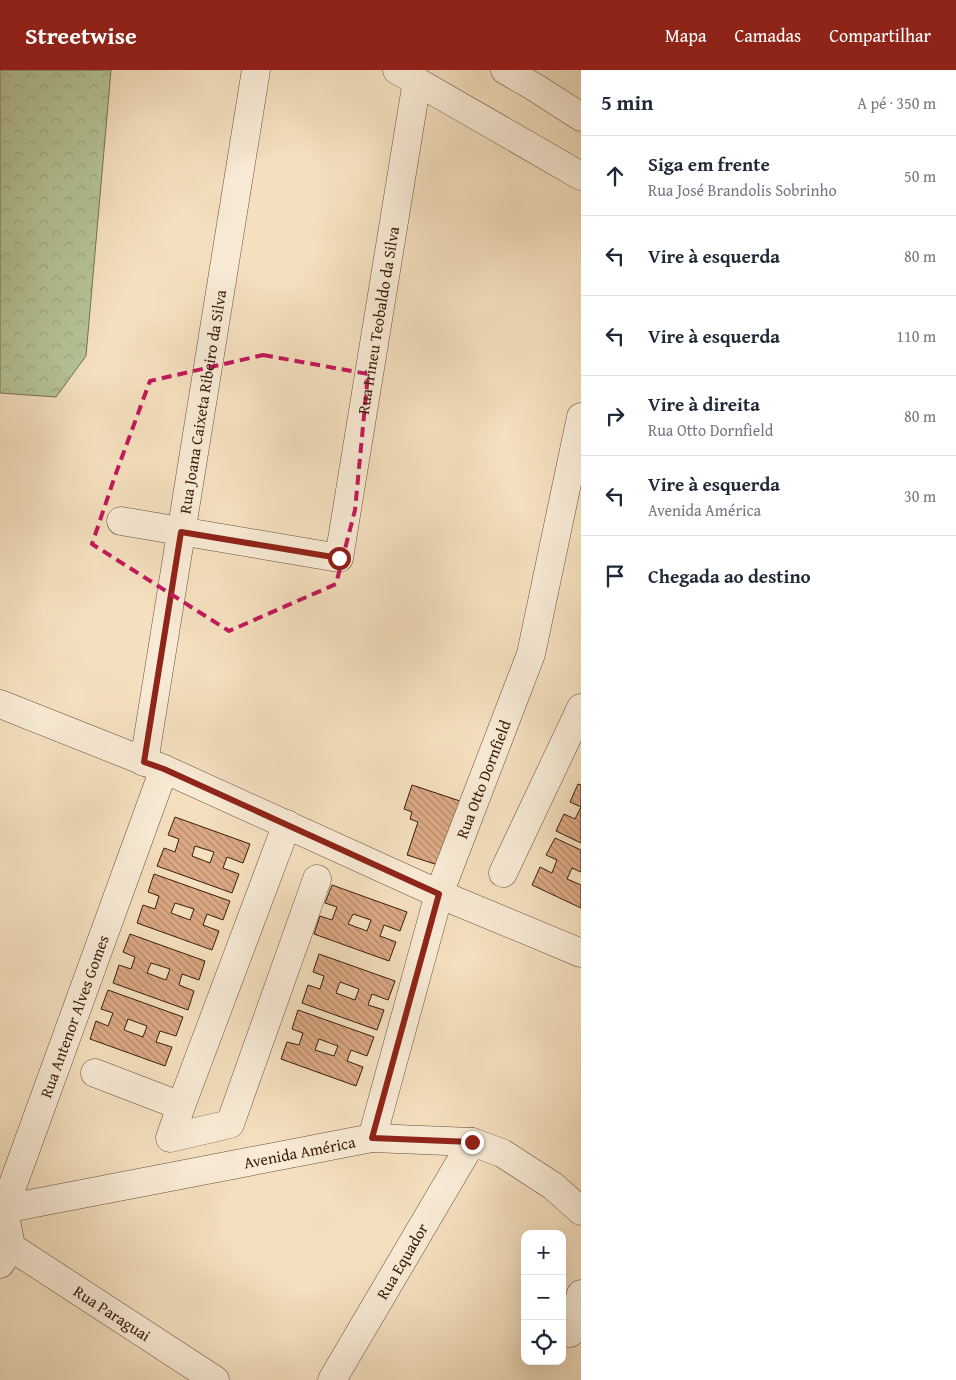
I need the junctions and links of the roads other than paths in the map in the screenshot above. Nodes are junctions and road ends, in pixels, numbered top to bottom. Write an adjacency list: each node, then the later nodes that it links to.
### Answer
1 (256, 70): 9 (street, Rua Joana Caixeta Ribeiro da Silva)
2 (506, 70): 4 (street)
3 (407, 76): 6 (street); 9 (street, Rua Irineu Teobaldo da Silva)
4 (541, 79): 5 (street)
5 (581, 117)
6 (581, 176)
7 (581, 417): 17 (street, Rua Otto Dornfield)
8 (121, 521): 9 (street)
9 (181, 532): 13 (street, Rua Joana Caixeta Ribeiro da Silva)
10 (0, 704): 13 (street)
11 (581, 708): 12 (street)
12 (571, 754): 15 (street)
13 (154, 766): 14 (street); 23 (street, Rua Antenor Alves Gomes)
14 (287, 824): 17 (street); 20 (street)
15 (503, 873)
16 (318, 879): 20 (street)
17 (439, 894): 18 (street); 21 (street, Rua Otto Dornfield)
18 (581, 953)
19 (95, 1073): 20 (street)
20 (181, 1106)
21 (372, 1138): 22 (street, Avenida América); 23 (street, Avenida América)
22 (472, 1142): 24 (street, Avenida América); 29 (street, Rua Equador)
23 (2, 1209): 25 (street)
24 (581, 1211)
25 (6, 1256): 28 (street, Rua Paraguai)
26 (581, 1294): 27 (street)
27 (570, 1333)
28 (215, 1380)
29 (332, 1380)

